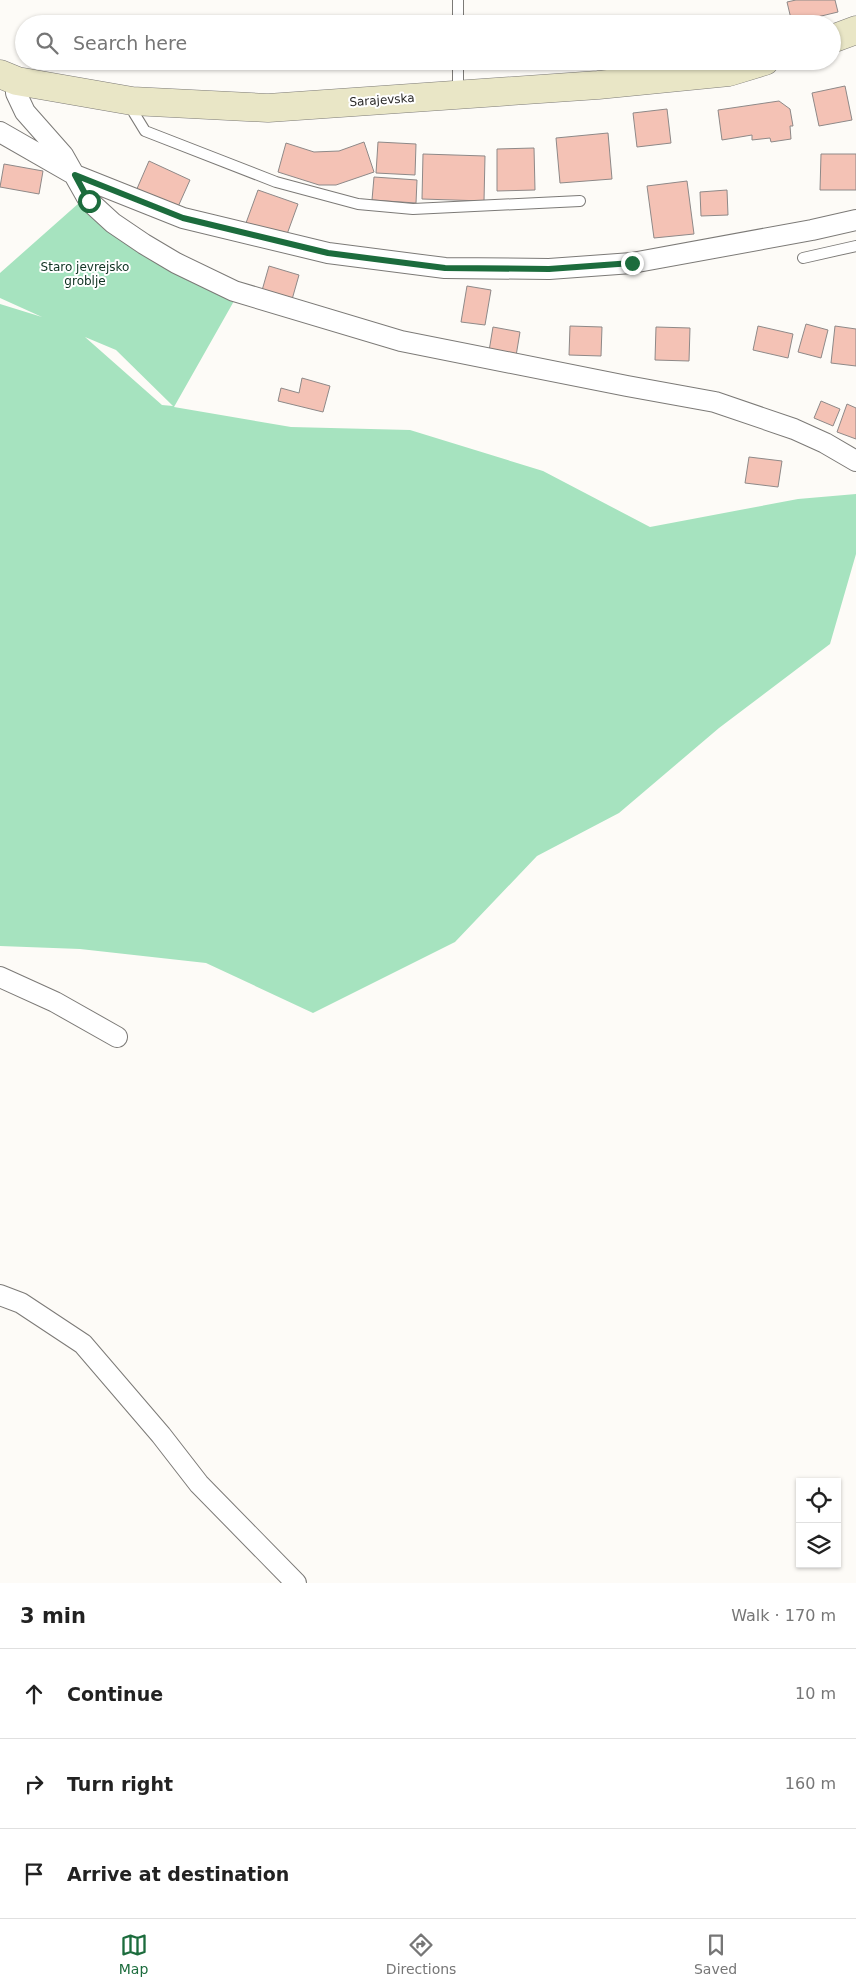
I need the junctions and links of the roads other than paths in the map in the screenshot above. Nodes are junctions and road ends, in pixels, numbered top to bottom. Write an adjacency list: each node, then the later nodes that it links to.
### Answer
1 (458, 0): 2 (lane)
2 (458, 15)
3 (856, 30): 4 (main road)
4 (841, 36)
5 (458, 70): 8 (lane)
6 (736, 70): 8 (main road, Sarajevska)
7 (8, 77): 9 (main road, Sarajevska); 11 (street)
8 (458, 95): 9 (main road, Sarajevska)
9 (132, 101): 12 (lane)
10 (0, 132): 11 (street)
11 (75, 175): 13 (street); 16 (street)
12 (580, 201)
13 (856, 220)
14 (856, 246): 15 (lane)
15 (803, 258)
16 (856, 462)
17 (0, 978): 18 (street)
18 (117, 1037)
19 (0, 1295): 20 (street)
20 (296, 1583)

